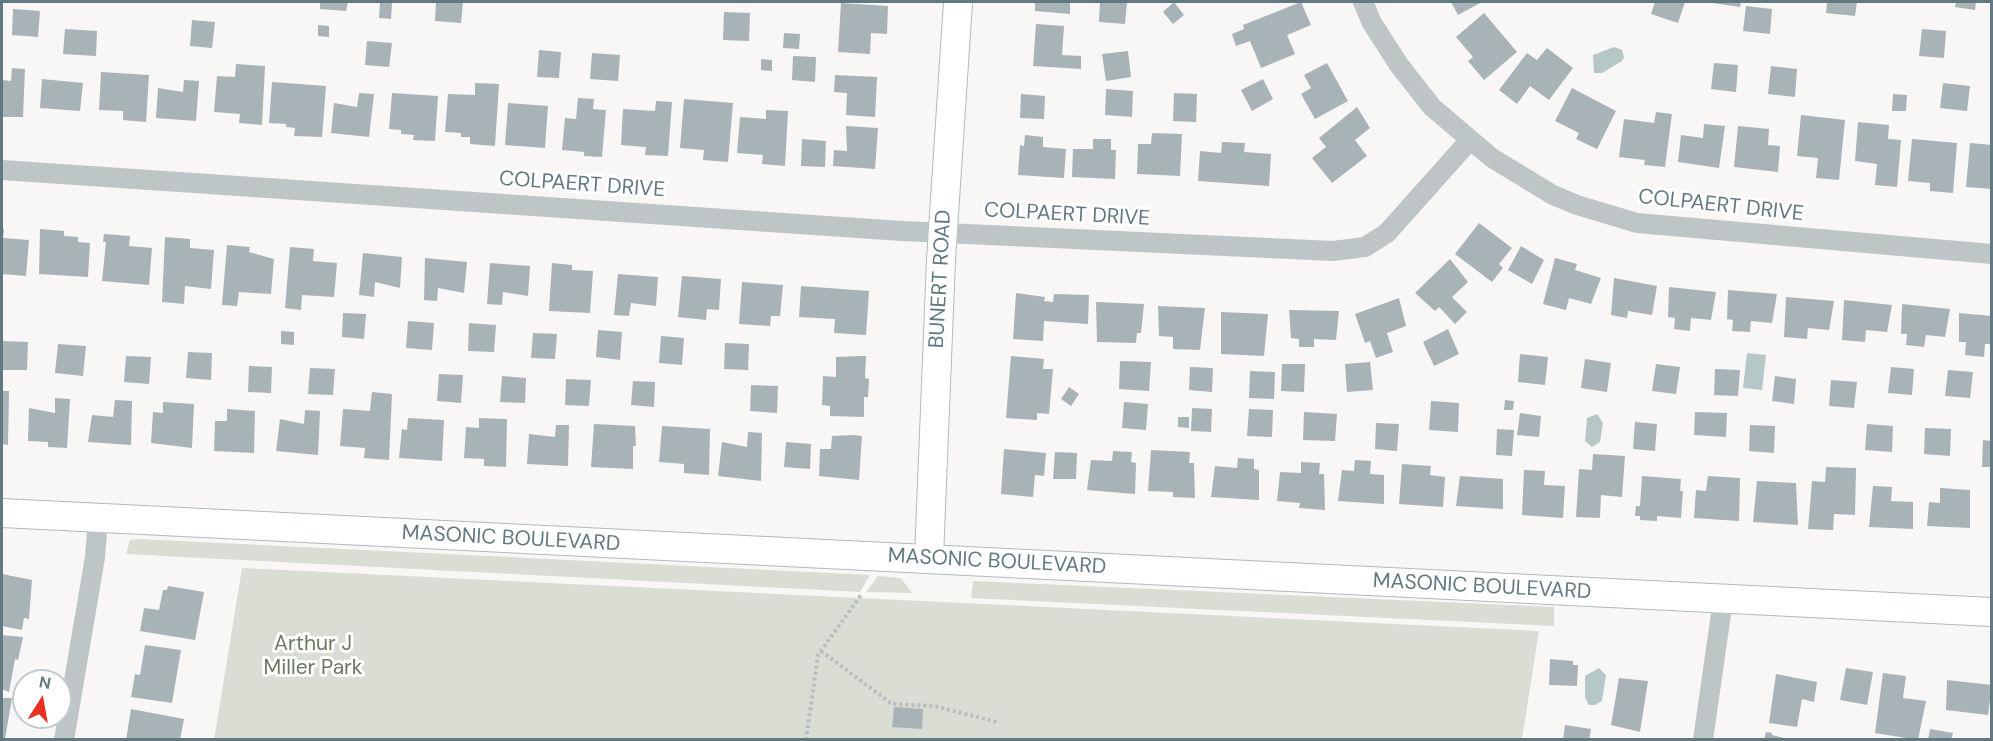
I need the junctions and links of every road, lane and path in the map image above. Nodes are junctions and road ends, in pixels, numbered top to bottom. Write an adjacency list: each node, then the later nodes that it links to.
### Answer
1 (958, 2): 5 (street, BUNERT ROAD)
2 (1363, 2): 3 (street)
3 (1468, 141): 5 (street, COLPAERT DRIVE); 6 (street, COLPAERT DRIVE)
4 (2, 170): 5 (street, COLPAERT DRIVE)
5 (943, 233): 9 (street, BUNERT ROAD)
6 (1992, 254)
7 (2, 513): 8 (street, MASONIC BOULEVARD)
8 (98, 519): 9 (street, MASONIC BOULEVARD); 15 (street)
9 (929, 557): 11 (street, MASONIC BOULEVARD)
10 (861, 595): 13 (path)
11 (1723, 600): 12 (street, MASONIC BOULEVARD); 17 (street)
12 (1992, 612)
13 (821, 651): 14 (path); 16 (path)
14 (997, 722)
15 (64, 740)
16 (806, 740)
17 (1703, 740)

